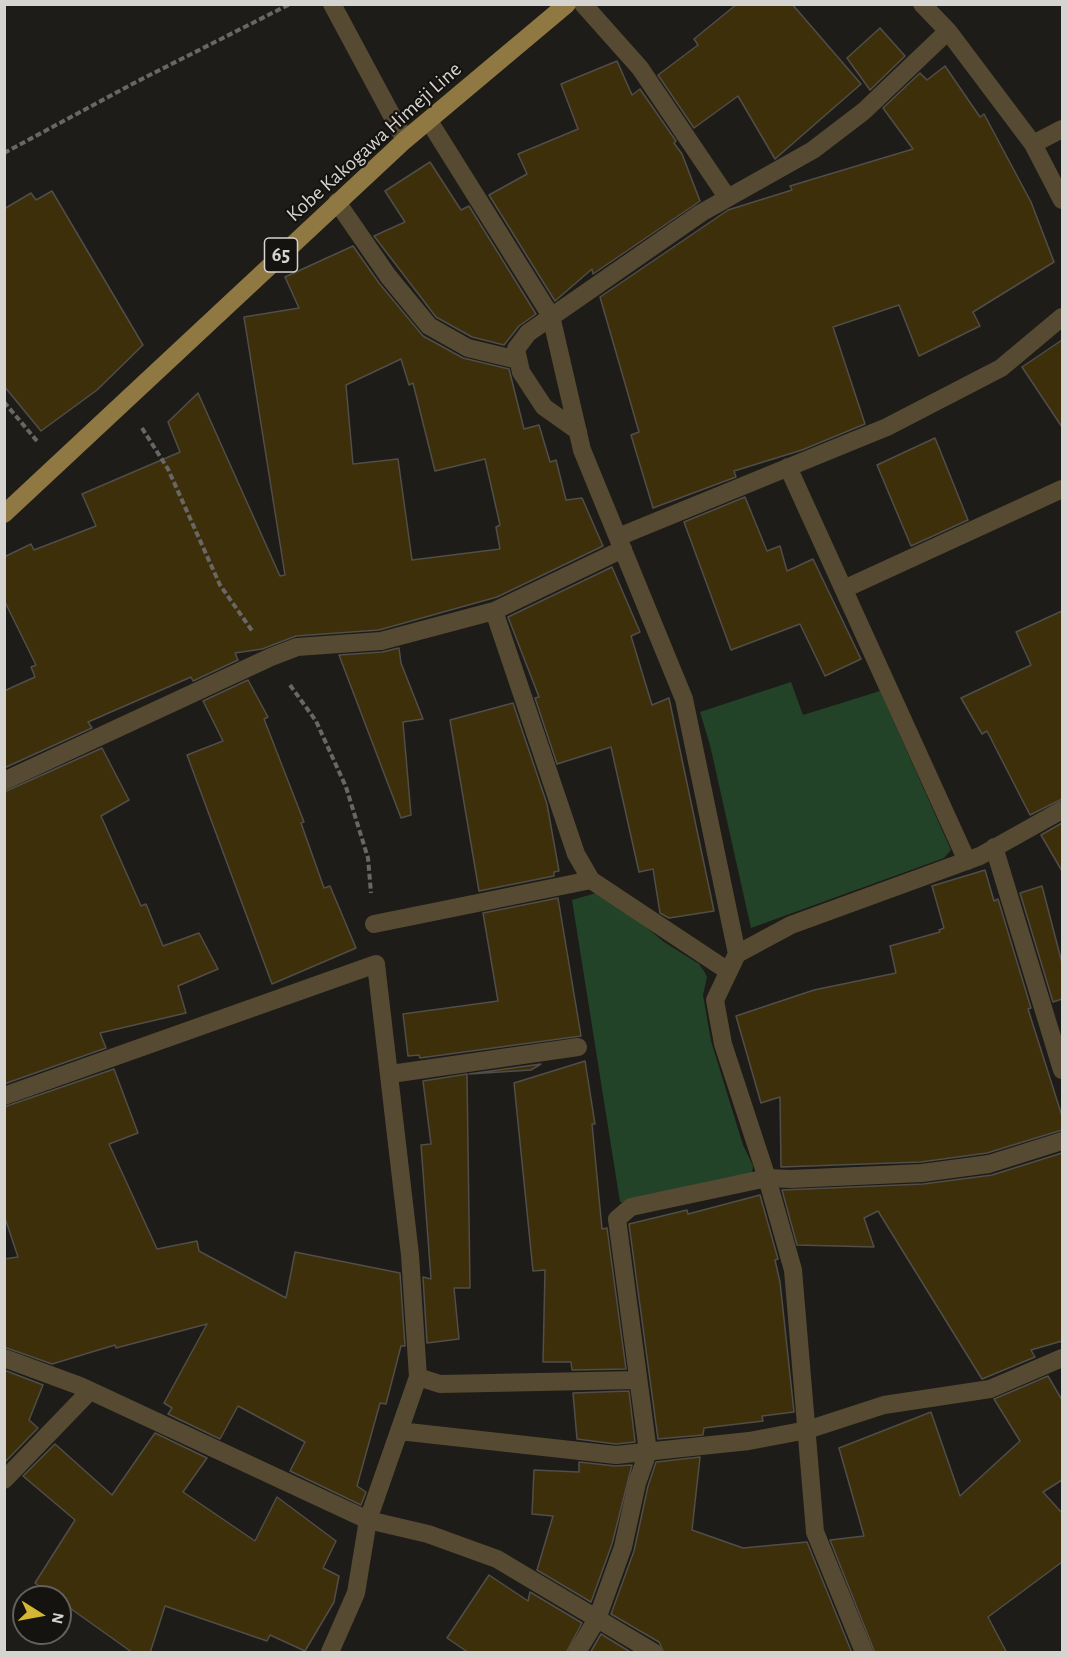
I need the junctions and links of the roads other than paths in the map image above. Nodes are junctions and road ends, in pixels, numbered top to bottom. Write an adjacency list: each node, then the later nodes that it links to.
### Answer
1 (332, 4): 8 (street)
2 (567, 4): 6 (main road, Kobe Kakogawa Himeji Line / 65)
3 (584, 4): 10 (street)
4 (922, 4): 5 (street)
5 (948, 30): 9 (street); 10 (street)
6 (429, 121): 8 (main road, Kobe Kakogawa Himeji Line / 65); 13 (street)
7 (1062, 129): 9 (street)
8 (405, 140): 12 (main road, Kobe Kakogawa Himeji Line / 65)
9 (1033, 144): 11 (street)
10 (727, 197): 13 (street)
11 (1062, 200)
12 (337, 202): 15 (street); 19 (main road, Kobe Kakogawa Himeji Line / 65)
13 (551, 316): 15 (street); 16 (street)
14 (1062, 317): 17 (street)
15 (518, 360): 16 (street)
16 (578, 431): 20 (street)
17 (788, 467): 20 (street); 21 (street)
18 (1062, 489): 21 (street)
19 (4, 514)
20 (620, 543): 22 (street); 29 (street)
21 (844, 589): 26 (street)
22 (494, 612): 23 (street); 27 (street)
23 (4, 781)
24 (1062, 810): 25 (street)
25 (994, 848): 26 (street); 32 (street)
26 (967, 861): 29 (street)
27 (591, 880): 28 (street); 30 (street)
28 (374, 924)
29 (737, 954): 30 (street)
30 (729, 971): 36 (street)
31 (578, 1047): 33 (street)
32 (1062, 1070)
33 (391, 1074): 34 (street); 39 (street)
34 (4, 1096)
35 (1062, 1142): 36 (street)
36 (767, 1178): 40 (street); 42 (street)
37 (4, 1358): 41 (street)
38 (1062, 1358): 42 (street)
39 (418, 1377): 40 (street); 43 (street)
40 (638, 1380): 44 (street)
41 (90, 1391): 45 (street); 46 (street)
42 (807, 1430): 44 (street); 51 (street)
43 (399, 1431): 44 (street); 46 (street)
44 (648, 1452): 47 (street)
45 (4, 1480)
46 (368, 1520): 47 (street); 48 (street)
47 (597, 1619): 49 (street); 50 (street)
48 (330, 1653)
49 (577, 1653)
50 (653, 1653)
51 (864, 1653)

